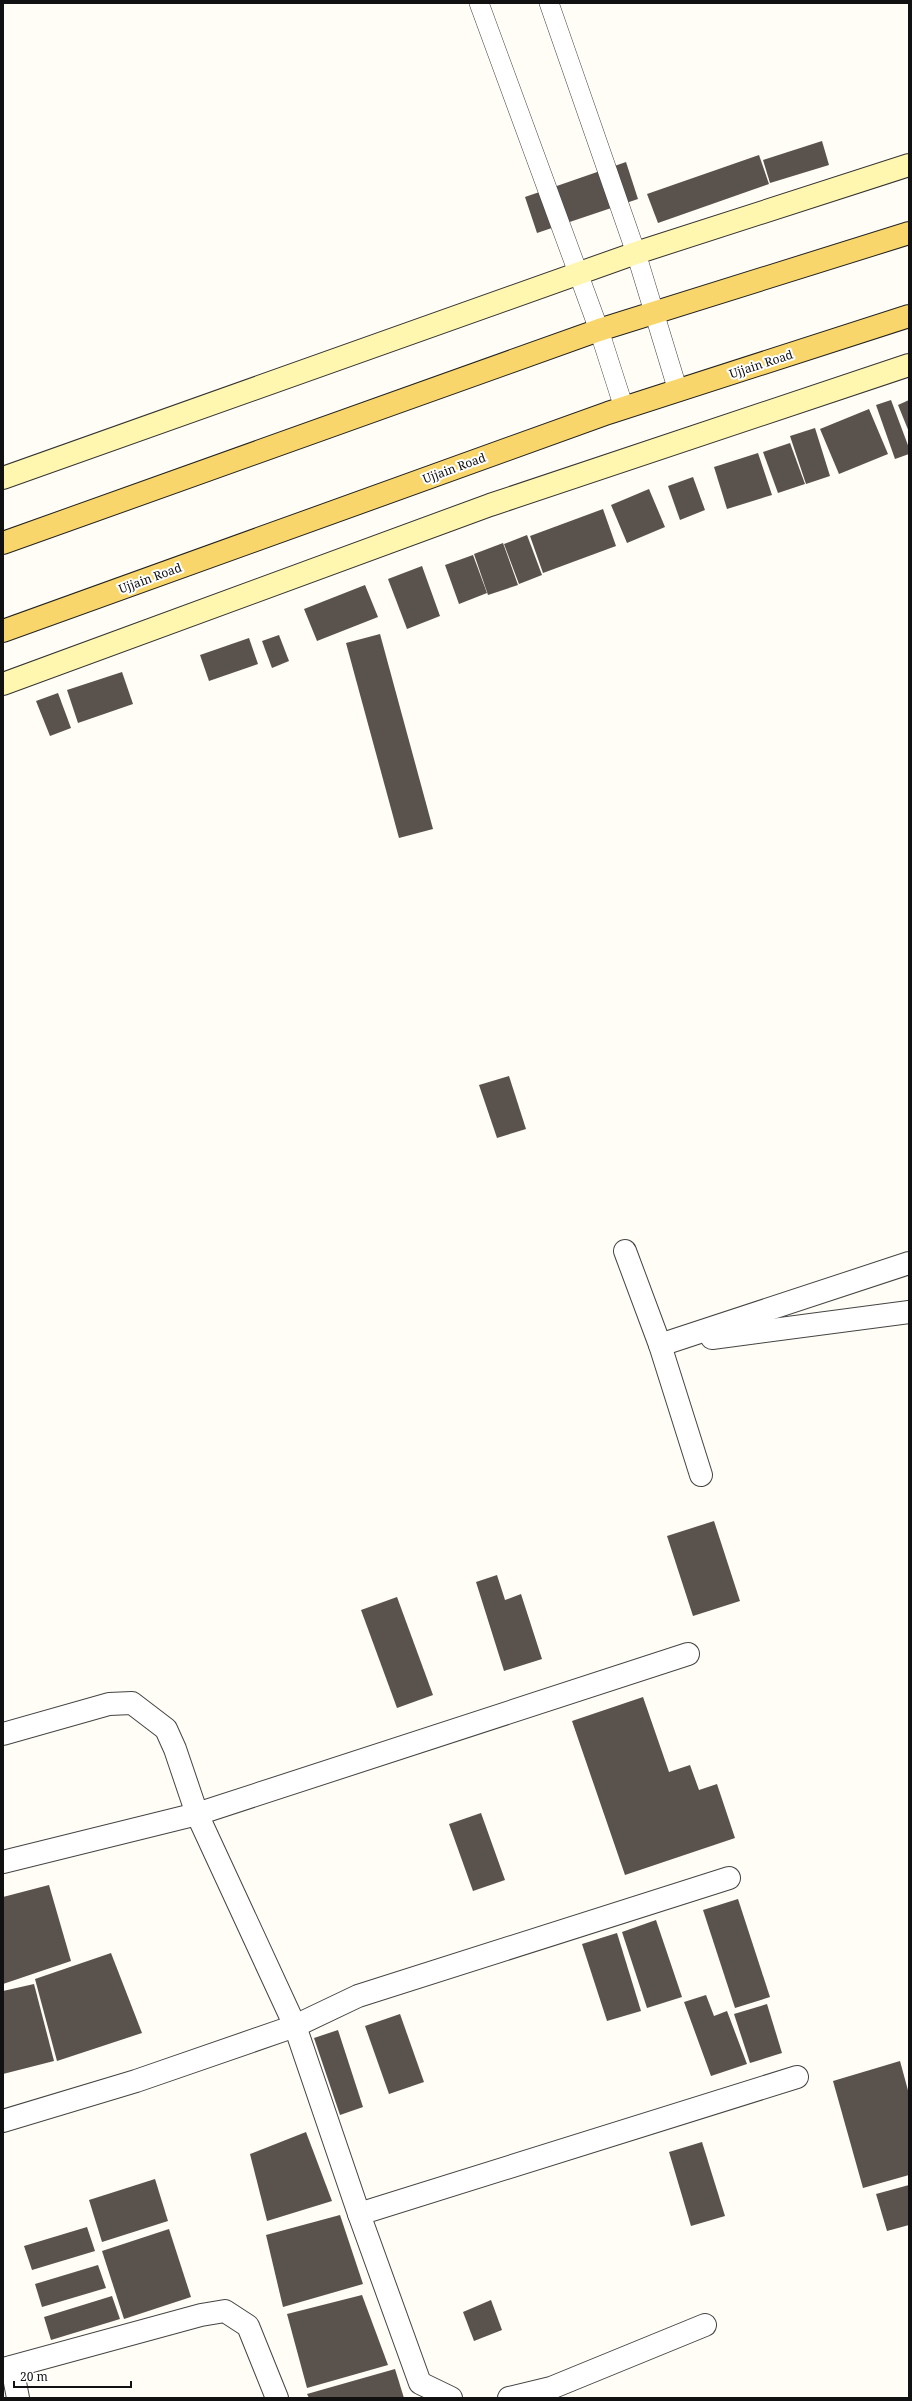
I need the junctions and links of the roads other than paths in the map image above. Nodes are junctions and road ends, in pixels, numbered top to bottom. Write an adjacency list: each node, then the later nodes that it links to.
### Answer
1 (479, 3): 6 (lane)
2 (549, 3): 5 (lane)
3 (909, 165): 5 (street)
4 (909, 233): 7 (main road)
5 (636, 253): 6 (street); 7 (lane)
6 (578, 273): 9 (lane); 13 (street)
7 (654, 312): 9 (main road); 11 (lane)
8 (909, 316): 11 (main road, Ujjain Road)
9 (599, 330): 12 (lane); 14 (main road)
10 (909, 365): 16 (street)
11 (678, 391): 12 (main road, Ujjain Road)
12 (624, 408): 15 (main road, Ujjain Road)
13 (3, 478)
14 (3, 543)
15 (3, 631)
16 (3, 684)
17 (625, 1251): 20 (street)
18 (909, 1263): 20 (street)
19 (909, 1312): 20 (street)
20 (660, 1345): 21 (street)
21 (701, 1475)
22 (688, 1654): 24 (street)
23 (3, 1734): 24 (street)
24 (197, 1814): 25 (street); 27 (street)
25 (3, 1862)
26 (729, 1878): 27 (street)
27 (295, 2026): 29 (street); 30 (street)
28 (797, 2077): 30 (street)
29 (3, 2121)
30 (359, 2214): 35 (street)
31 (705, 2325): 36 (street)
32 (7, 2368): 33 (street); 34 (street)
33 (18, 2398)
34 (276, 2398)
35 (451, 2398)
36 (509, 2398)

